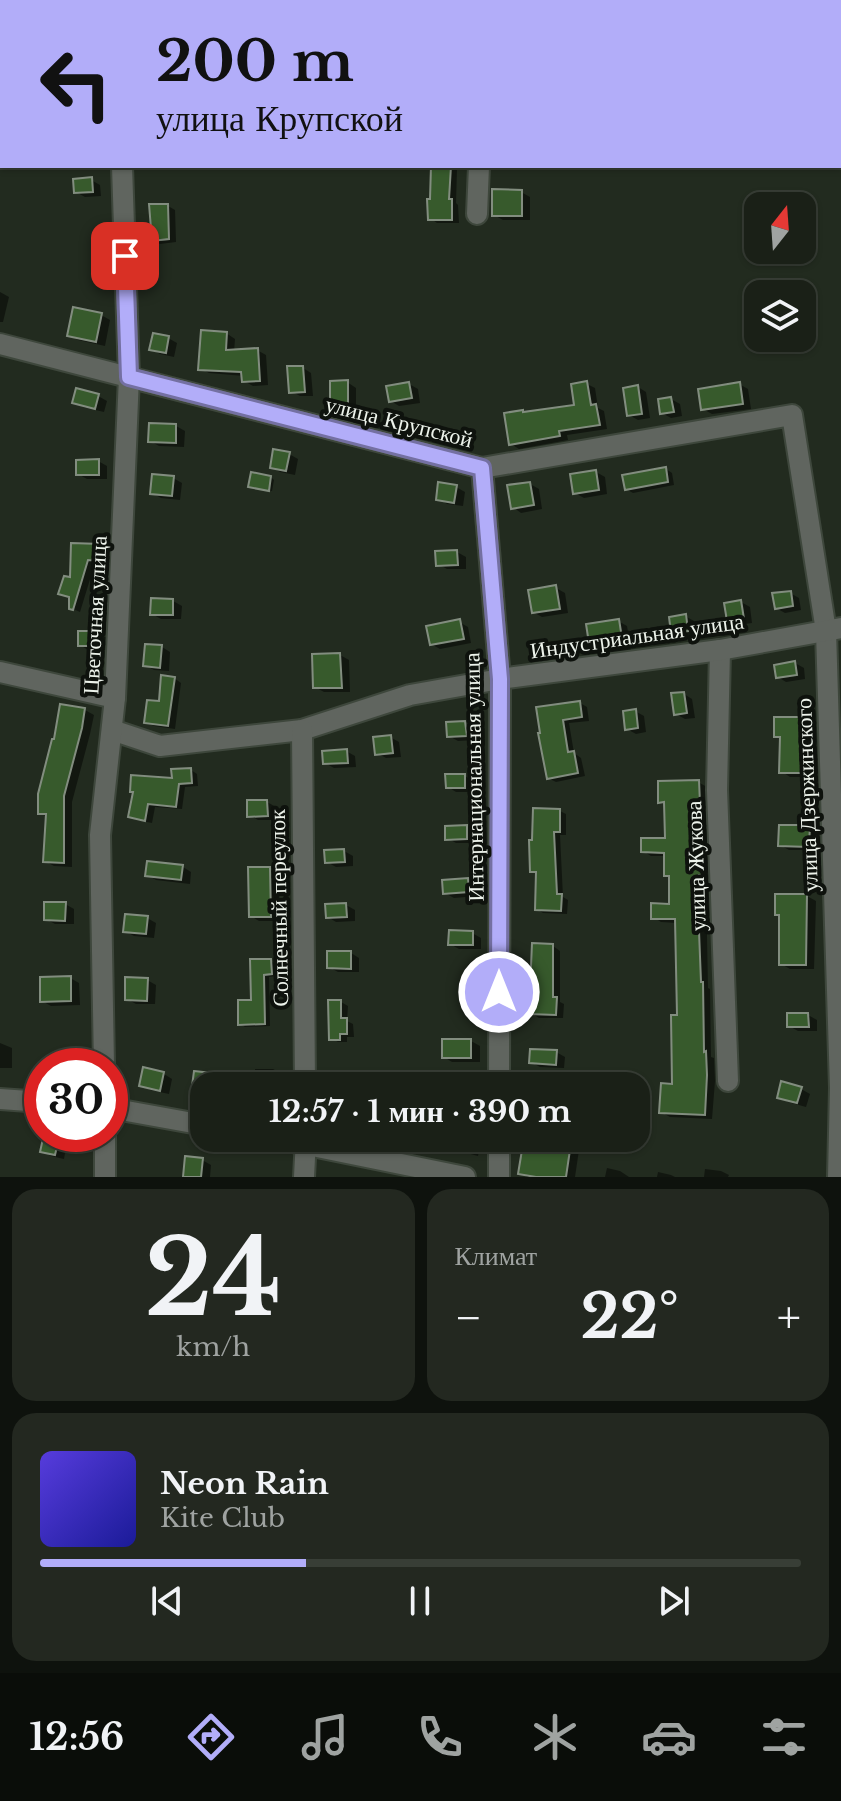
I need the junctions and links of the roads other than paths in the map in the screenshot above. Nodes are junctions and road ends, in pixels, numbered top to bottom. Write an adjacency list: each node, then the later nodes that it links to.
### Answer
1 (122, 168): 5 (street, Цветочная улица)
2 (479, 168): 3 (street)
3 (477, 214)
4 (0, 344): 5 (street, улица Крупской)
5 (129, 377): 7 (street, улица Крупской); 12 (street, Цветочная улица)
6 (792, 415): 7 (street, улица Крупской); 8 (street, улица Дзержинского)
7 (482, 468): 11 (street, Интернациональная улица)
8 (833, 629): 9 (street, Индустриальная улица); 31 (street, улица Дзержинского)
9 (720, 650): 11 (street, Индустриальная улица); 18 (street, улица Жукова)
10 (0, 672): 12 (street)
11 (500, 679): 14 (street, Индустриальная улица); 17 (street, Интернациональная улица)
12 (115, 698): 13 (street, Цветочная улица)
13 (112, 730): 14 (street, Индустриальная улица); 15 (street, Цветочная улица)
14 (302, 730): 16 (street, Солнечный переулок)
15 (104, 1048)
16 (305, 1072)
17 (499, 1072)
18 (728, 1081)
19 (0, 1099): 20 (street)
20 (24, 1101)
21 (128, 1111): 22 (street)
22 (190, 1122)
23 (105, 1152): 27 (street)
24 (305, 1152): 28 (street)
25 (355, 1152): 29 (street)
26 (499, 1152): 30 (street)
27 (105, 1177)
28 (304, 1177)
29 (465, 1177)
30 (499, 1177)
31 (838, 1177)

